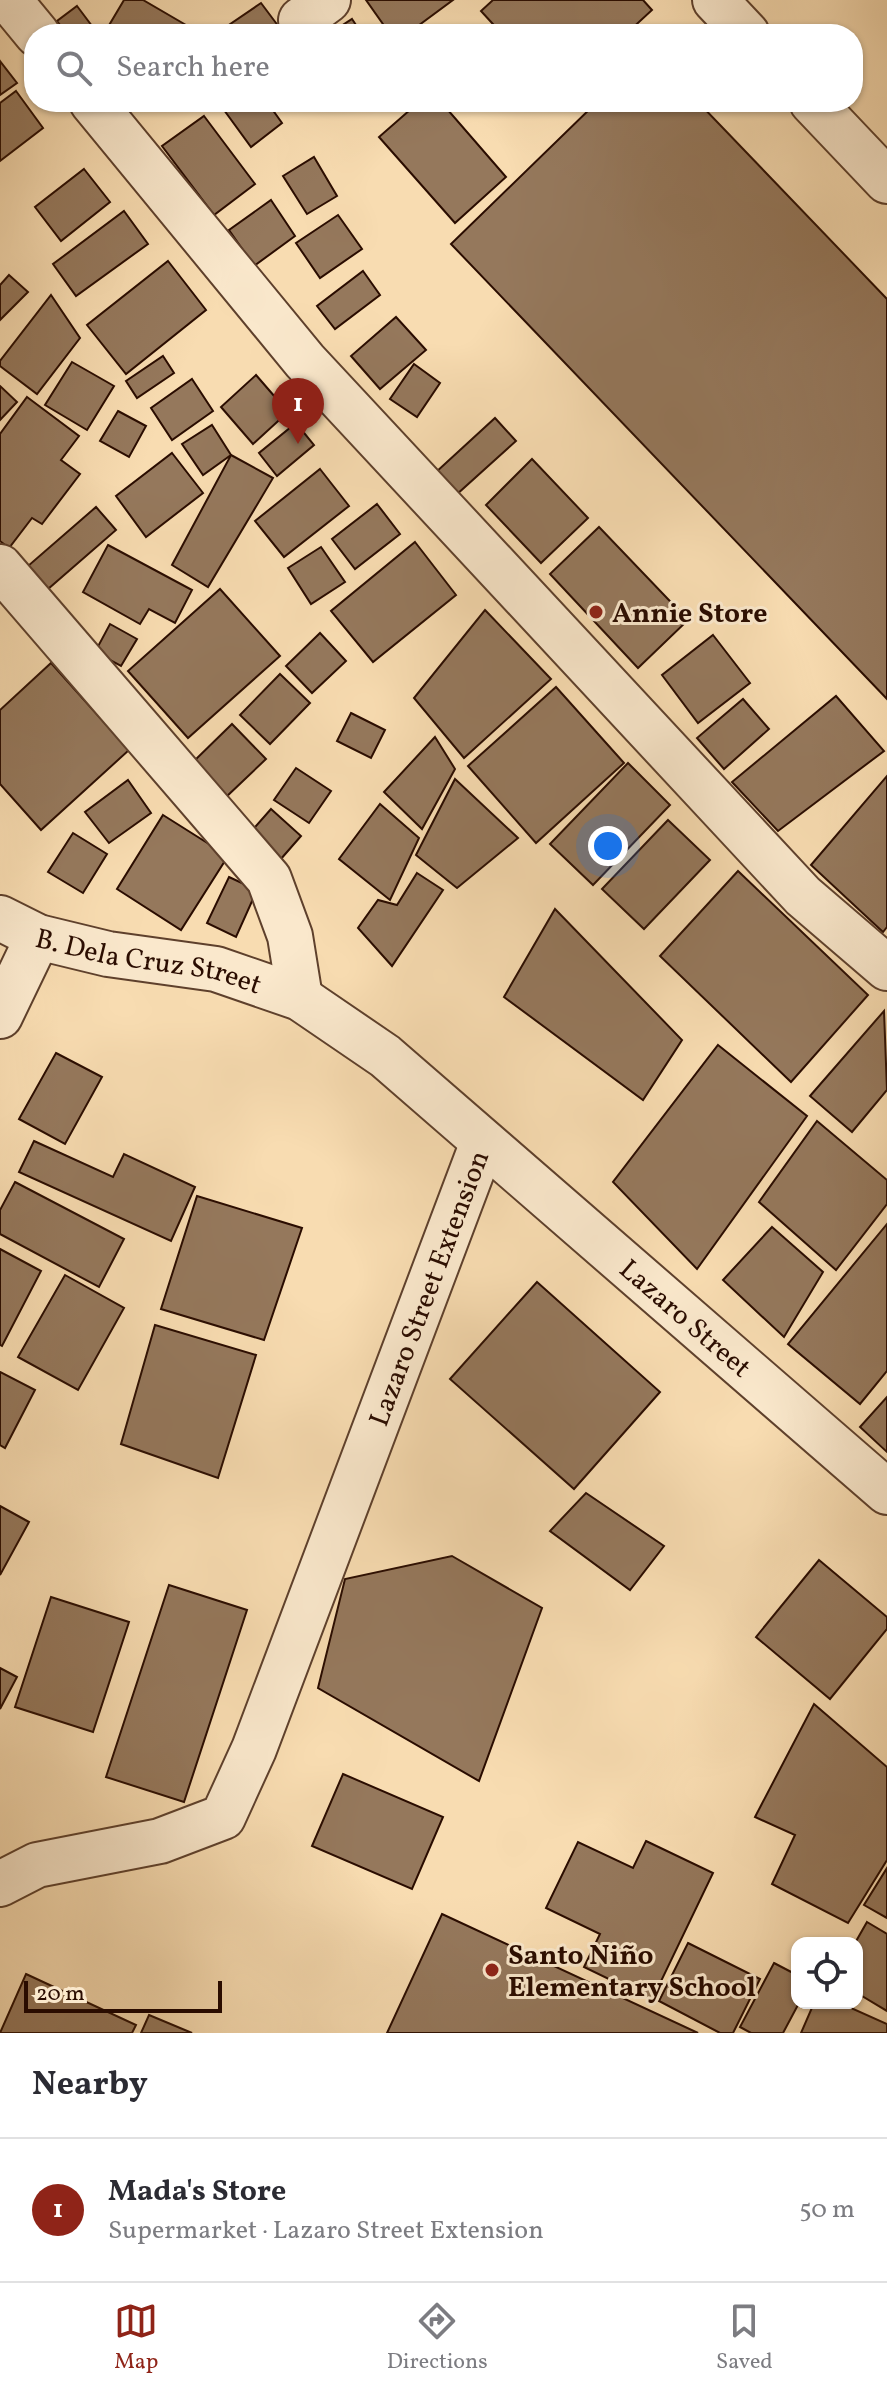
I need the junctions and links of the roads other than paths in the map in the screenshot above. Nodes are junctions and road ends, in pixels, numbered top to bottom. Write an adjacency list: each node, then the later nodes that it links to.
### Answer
1 (9, 0): 3 (street)
2 (715, 0): 4 (street)
3 (29, 24)
4 (738, 24)
5 (100, 112): 11 (street)
6 (821, 112): 7 (street)
7 (887, 181)
8 (0, 567): 12 (street)
9 (0, 918): 10 (street, B. Dela Cruz Street)
10 (38, 937): 12 (street, B. Dela Cruz Street); 13 (street)
11 (887, 968)
12 (300, 998): 14 (street, Lazaro Street Extension)
13 (0, 1016)
14 (483, 1142): 15 (street, Lazaro Street); 16 (street, Lazaro Street Extension)
15 (887, 1492)
16 (0, 1884)

